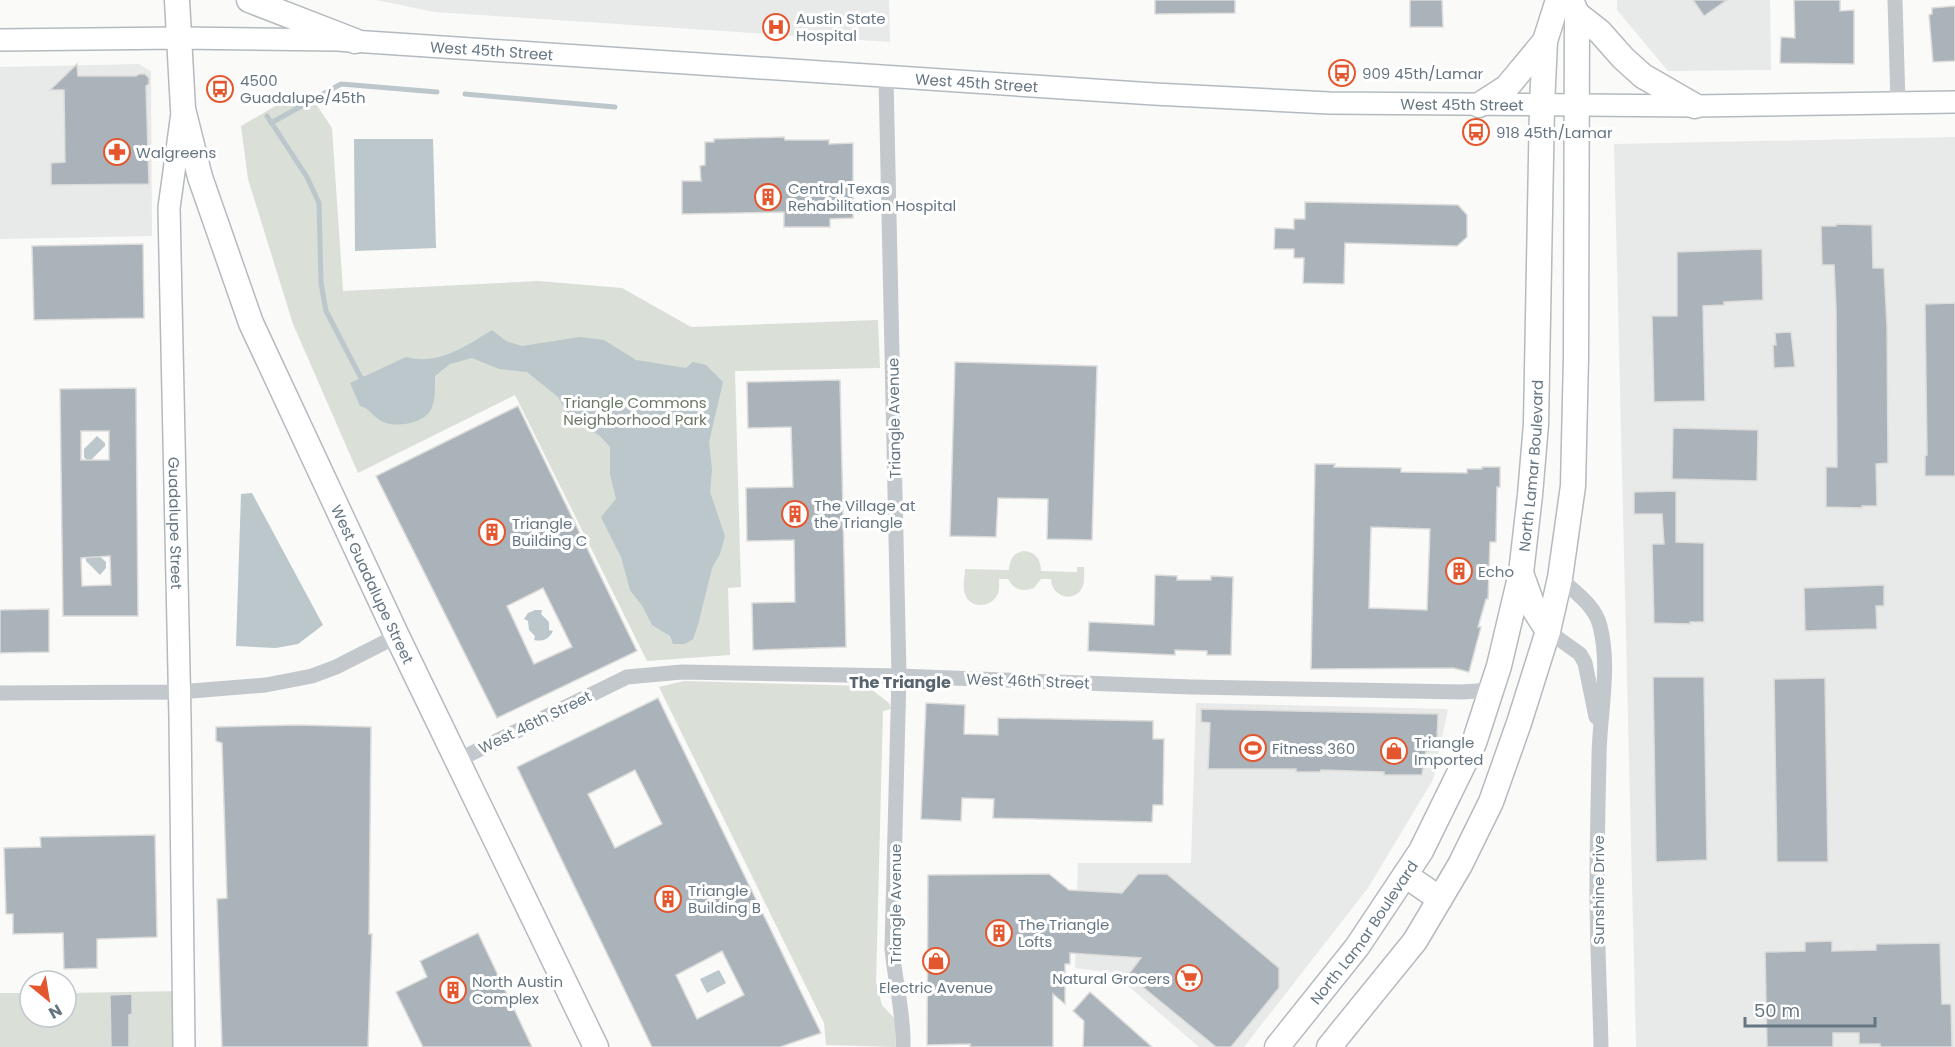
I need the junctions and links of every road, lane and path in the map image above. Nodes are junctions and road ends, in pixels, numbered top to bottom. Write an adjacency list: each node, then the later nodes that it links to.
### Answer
1 (177, 0): 5 (main road, Guadalupe Street)
2 (249, 0): 7 (main road)
3 (1895, 0): 11 (street)
4 (1568, 5): 8 (main road, North Lamar Boulevard); 14 (main road); 15 (main road)
5 (179, 38): 6 (main road, West 45th Street); 7 (main road, West 45th Street); 16 (main road, Guadalupe Street)
6 (0, 40)
7 (356, 41): 9 (main road, West 45th Street)
8 (1545, 41): 12 (main road); 13 (main road, North Lamar Boulevard)
9 (886, 76): 12 (main road, West 45th Street); 21 (street, Triangle Avenue)
10 (1955, 102): 11 (main road, West 45th Street)
11 (1898, 103): 15 (main road, West 45th Street)
12 (1479, 105): 13 (main road, West 45th Street)
13 (1542, 105): 14 (main road, West 45th Street); 17 (main road, North Lamar Boulevard)
14 (1576, 106): 15 (main road, West 45th Street); 18 (main road)
15 (1695, 106)
16 (183, 109): 20 (main road, West Guadalupe Street); 22 (main road, Guadalupe Street)
17 (1521, 573): 19 (main road); 24 (main road, North Lamar Boulevard)
18 (1560, 578): 19 (main road); 25 (street, Sunshine Drive)
19 (1548, 631): 25 (street, Sunshine Drive); 28 (main road)
20 (397, 636): 22 (street); 26 (main road, West Guadalupe Street)
21 (899, 676): 24 (street, West 46th Street); 26 (street, West 46th Street); 31 (street, Triangle Avenue)
22 (179, 692): 23 (street); 29 (main road, Guadalupe Street)
23 (0, 693)
24 (1484, 694): 27 (main road, North Lamar Boulevard)
25 (1599, 732): 34 (street, Sunshine Drive)
26 (458, 760): 30 (main road, West Guadalupe Street)
27 (1405, 875): 28 (main road); 32 (main road, North Lamar Boulevard)
28 (1440, 899): 33 (main road)
29 (184, 1047)
30 (596, 1047)
31 (903, 1047)
32 (1277, 1047)
33 (1329, 1047)
34 (1601, 1047)

